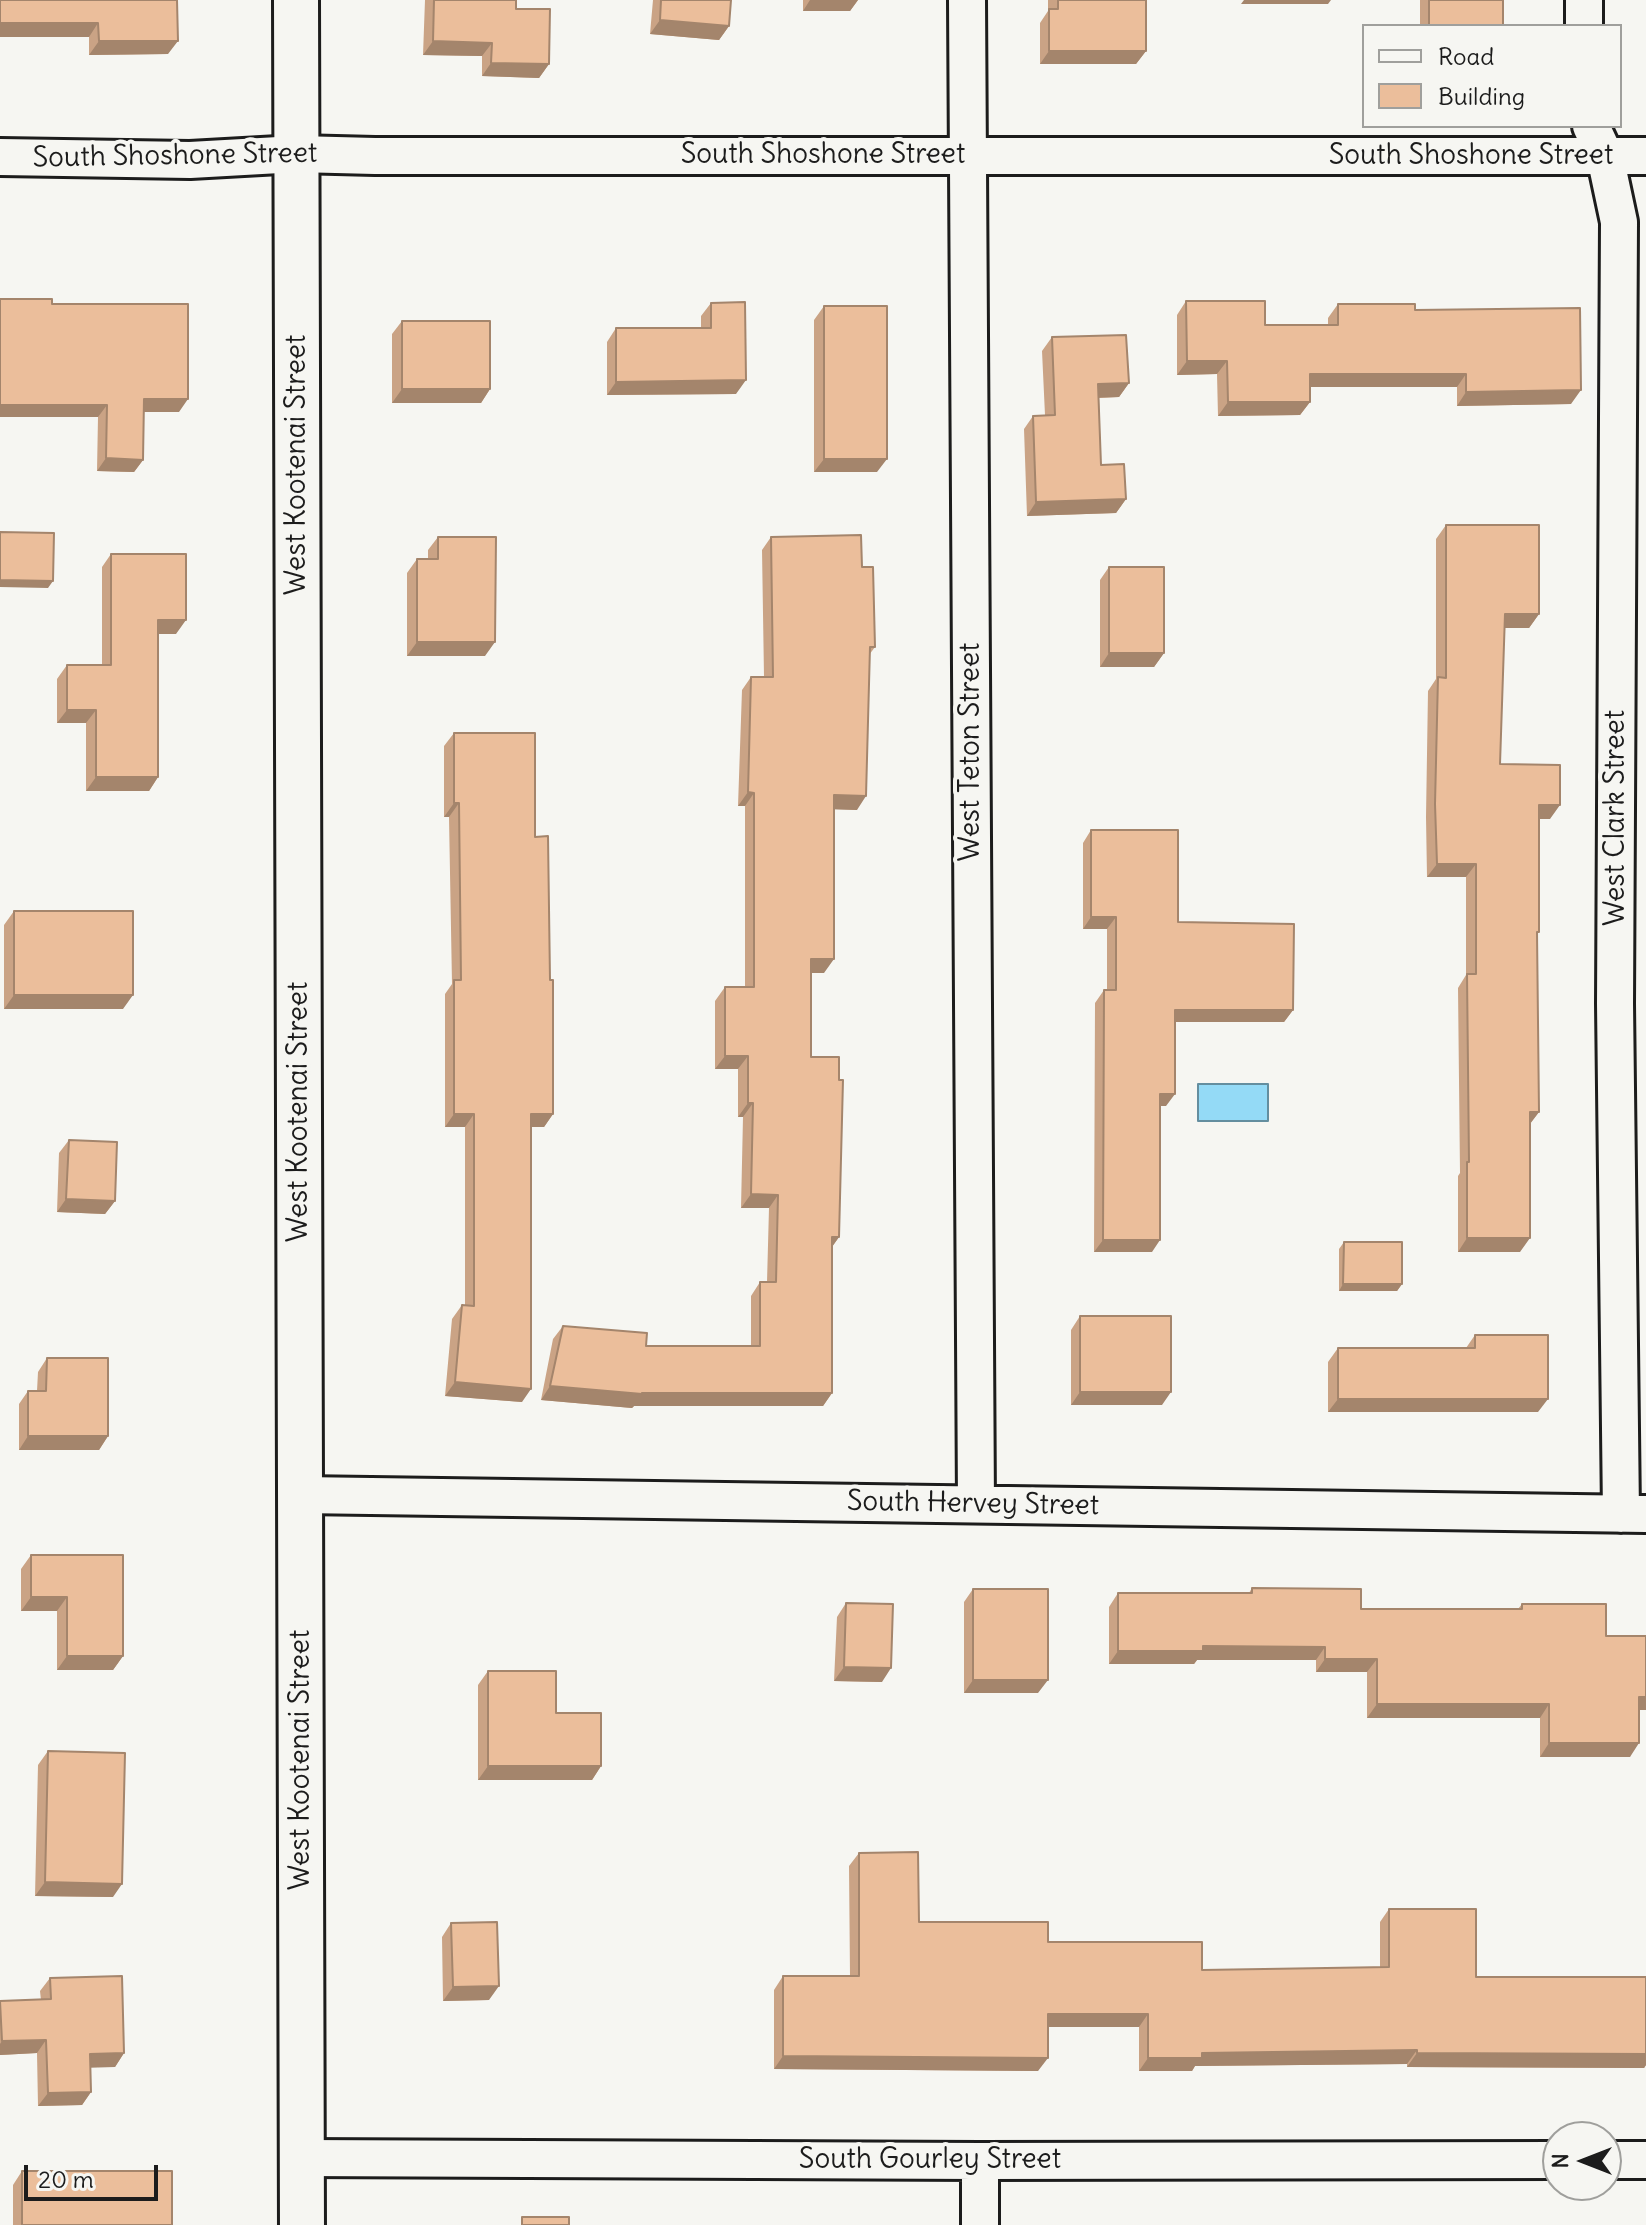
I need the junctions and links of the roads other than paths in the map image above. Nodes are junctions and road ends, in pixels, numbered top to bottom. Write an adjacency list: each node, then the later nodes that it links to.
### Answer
1 (296, 0): 6 (street, West Kootenai Street)
2 (967, 0): 7 (street, West Teton Street)
3 (1584, 0): 4 (street)
4 (1584, 24)
5 (1598, 141): 7 (street, South Shoshone Street); 8 (street, South Shoshone Street); 10 (street, West Clark Street)
6 (297, 154): 7 (street, South Shoshone Street); 9 (street, South Shoshone Street); 11 (street, West Kootenai Street)
7 (967, 155): 12 (street, West Teton Street)
8 (1646, 156)
9 (0, 157)
10 (1630, 1003): 13 (street, West Clark Street)
11 (300, 1495): 12 (street, South Hervey Street); 14 (street, West Kootenai Street)
12 (976, 1504): 13 (street, South Hervey Street)
13 (1634, 1514)
14 (302, 2158): 18 (street, South Gourley Street); 19 (street, West Kootenai Street)
15 (1542, 2160): 18 (street, South Gourley Street)
16 (1622, 2160): 17 (street)
17 (1646, 2160)
18 (980, 2161): 20 (street)
19 (302, 2225)
20 (980, 2225)

